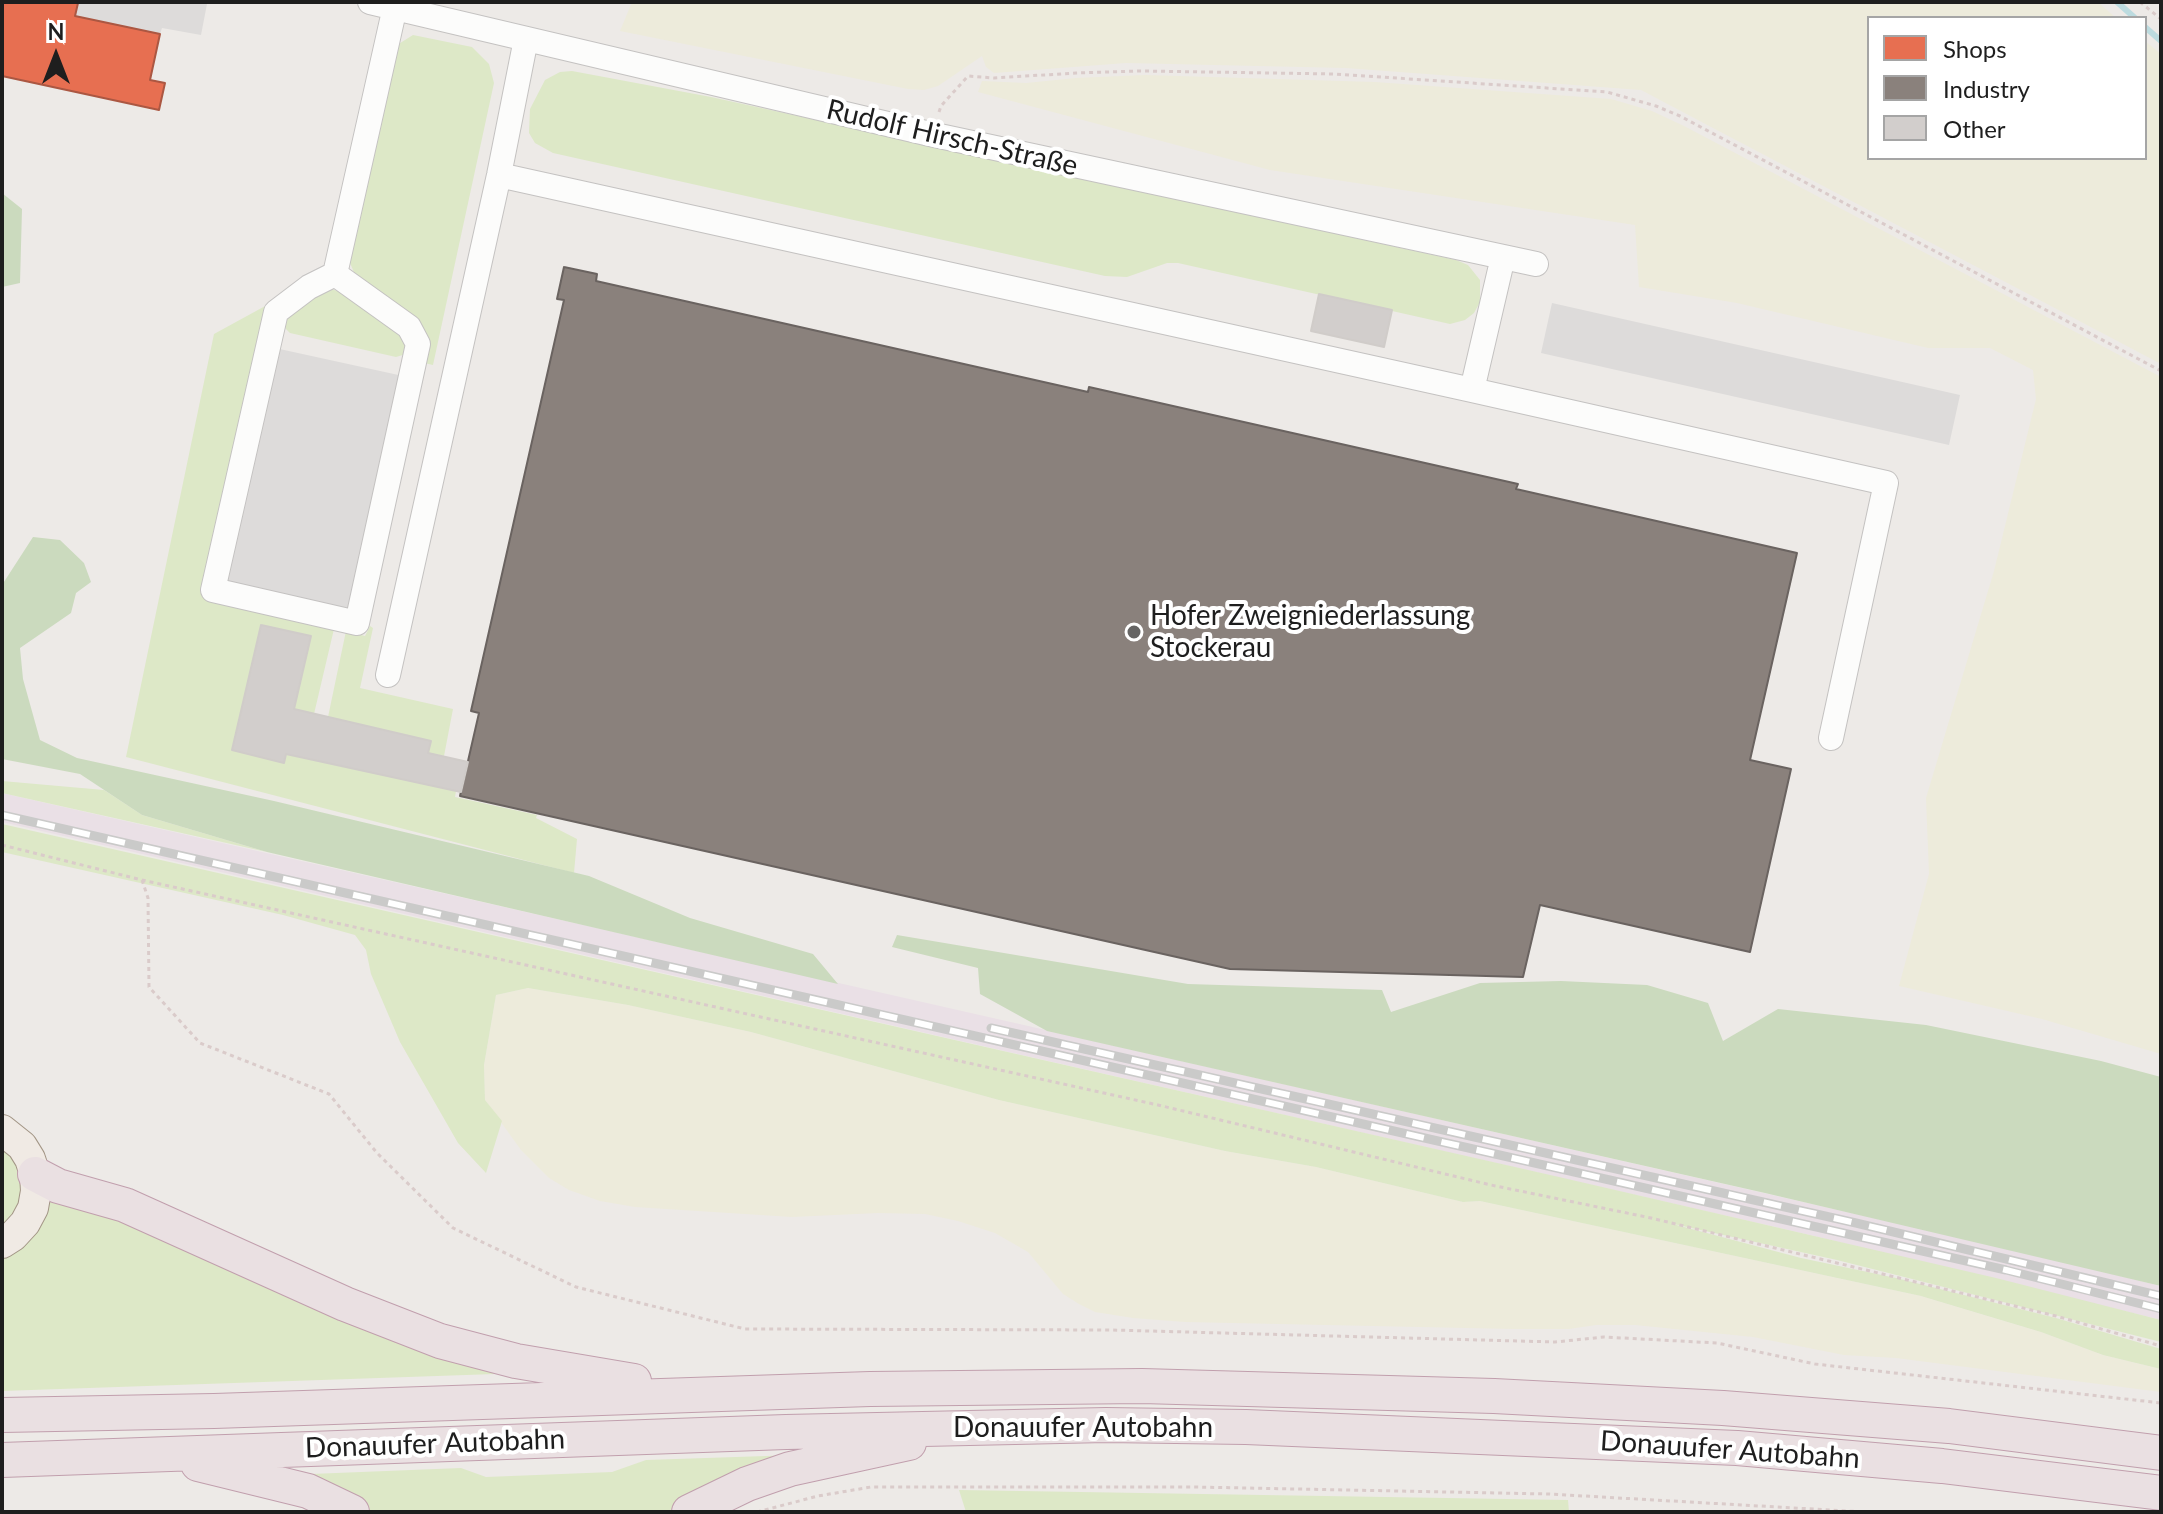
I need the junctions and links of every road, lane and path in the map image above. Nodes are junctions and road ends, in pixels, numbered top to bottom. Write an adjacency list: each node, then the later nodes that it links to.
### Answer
1 (370, 2): 3 (street, Rudolf Hirsch-Straße)
2 (2140, 2): 4 (path)
3 (395, 7): 5 (street, Rudolf Hirsch-Straße); 10 (street)
4 (2161, 19)
5 (526, 39): 6 (street, Rudolf Hirsch-Straße); 7 (street)
6 (930, 134): 8 (street, Rudolf Hirsch-Straße); 11 (path)
7 (499, 175): 12 (street); 13 (street)
8 (1503, 257): 9 (street, Rudolf Hirsch-Straße); 12 (street)
9 (1536, 264)
10 (335, 274): 10 (street)
11 (2161, 371)
12 (1472, 390): 14 (street)
13 (388, 675)
14 (1831, 738)
15 (2, 845): 16 (path)
16 (142, 880): 20 (path); 22 (path)
17 (2, 1130): 18 (main road)
18 (35, 1174): 19 (main road); 21 (highway)
19 (2, 1243)
20 (2161, 1346)
21 (709, 1394): 23 (highway, Donauufer Autobahn); 25 (highway, Donauufer Autobahn)
22 (2161, 1403)
23 (2, 1415)
24 (963, 1428): 26 (highway, Donauufer Autobahn); 28 (highway, Donauufer Autobahn); 31 (highway)
25 (2161, 1453)
26 (155, 1454): 27 (highway, Donauufer Autobahn); 30 (highway)
27 (2, 1460)
28 (2161, 1493)
29 (1845, 1511): 32 (path); 33 (path)
30 (352, 1512)
31 (689, 1512)
32 (757, 1512)
33 (1865, 1512)

